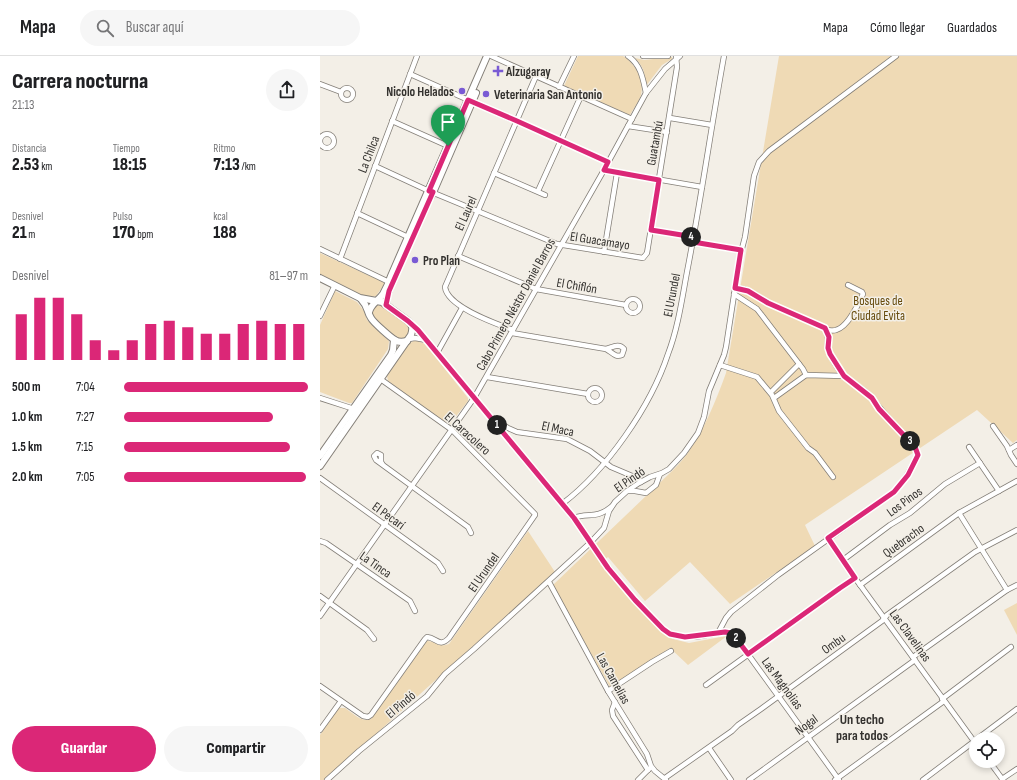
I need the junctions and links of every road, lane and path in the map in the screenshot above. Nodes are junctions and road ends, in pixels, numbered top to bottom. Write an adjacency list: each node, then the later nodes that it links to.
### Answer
1 (417, 56): 11 (street, La Chilca)
2 (487, 56): 18 (main road)
3 (491, 56): 12 (street); 18 (main road)
4 (574, 56): 14 (street)
5 (628, 56): 16 (street)
6 (643, 56): 7 (street)
7 (668, 56)
8 (724, 56): 23 (street, El Urundel)
9 (896, 56): 45 (street, El Pindó)
10 (677, 57): 16 (street, Cabo Primero Néstor Daniel Barros); 19 (street, Guatambú)
11 (410, 74): 18 (street); 21 (street, La Chilca)
12 (536, 76): 14 (street); 22 (street, El Laurel)
13 (320, 84): 15 (street)
14 (559, 86): 17 (street)
15 (341, 92)
16 (646, 93): 20 (street, Cabo Primero Néstor Daniel Barros)
17 (581, 96): 20 (street); 26 (street)
18 (470, 101): 22 (street); 27 (main road); 36 (main road)
19 (670, 118): 23 (street); 25 (street, Guatambú)
20 (632, 119): 24 (street, Cabo Primero Néstor Daniel Barros)
21 (392, 120): 27 (street); 29 (street, La Chilca)
22 (517, 121): 26 (street); 31 (street, El Laurel)
23 (712, 125): 34 (street, El Urundel)
24 (628, 126): 25 (street); 28 (street, Cabo Primero Néstor Daniel Barros)
25 (667, 132): 33 (street, Guatambú)
26 (560, 140): 28 (street); 35 (street)
27 (448, 146): 36 (main road)
28 (608, 162): 30 (street, Cabo Primero Néstor Daniel Barros)
29 (375, 166): 36 (street, El Guacamayo); 39 (street, La Chilca)
30 (604, 170): 32 (street); 43 (street, Cabo Primero Néstor Daniel Barros)
31 (494, 173): 35 (street); 38 (street, El Laurel)
32 (617, 173): 33 (street); 46 (street)
33 (659, 180): 34 (street); 40 (street, Guatambú)
34 (702, 187): 42 (street, El Urundel)
35 (538, 191): 37 (street)
36 (431, 192): 38 (street, El Guacamayo); 41 (main road); 59 (main road)
37 (545, 195)
38 (478, 210): 43 (street, El Guacamayo); 47 (street, El Laurel)
39 (357, 213): 41 (street); 49 (street, La Chilca)
40 (651, 230): 42 (street); 48 (street, Guatambú)
41 (408, 236): 51 (main road)
42 (693, 239): 45 (street); 91 (street, El Urundel)
43 (561, 245): 46 (street, El Guacamayo); 55 (street, Cabo Primero Néstor Daniel Barros)
44 (320, 249): 49 (street)
45 (741, 250): 54 (street, El Pindó)
46 (604, 252): 48 (street, El Guacamayo)
47 (458, 256): 55 (street, El Chiflón); 61 (street, El Laurel)
48 (645, 256)
49 (340, 259): 51 (street)
50 (320, 278): 52 (main road)
51 (389, 282): 58 (main road)
52 (335, 285): 57 (main road); 63 (street)
53 (848, 285): 65 (street)
54 (735, 288): 56 (street, El Pindó); 65 (street)
55 (536, 289): 60 (street, El Chiflón); 66 (street, Cabo Primero Néstor Daniel Barros)
56 (734, 294): 72 (street); 73 (street, El Pindó)
57 (360, 298): 58 (main road); 62 (main road)
58 (377, 301): 59 (main road); 62 (main road)
59 (386, 305): 64 (main road)
60 (626, 305)
61 (462, 308): 66 (street); 71 (street)
62 (369, 312): 67 (main road)
63 (320, 316)
64 (412, 324): 68 (main road); 69 (street, Las Magnolias)
65 (826, 330): 75 (street)
66 (513, 331): 70 (street); 76 (street, Cabo Primero Néstor Daniel Barros)
67 (394, 340): 68 (main road); 77 (main road)
68 (408, 340): 69 (street); 77 (main road)
69 (427, 341): 71 (street, Las Magnolias)
70 (606, 349)
71 (437, 353): 81 (street, Las Magnolias)
72 (799, 364): 74 (street); 78 (street)
73 (720, 365): 78 (street); 96 (street, El Pindó)
74 (806, 375): 75 (street); 82 (street)
75 (844, 376): 112 (street)
76 (487, 377): 79 (street); 81 (street, Cabo Primero Néstor Daniel Barros)
77 (379, 378): 83 (main road); 86 (street, El Caracolero)
78 (771, 392): 82 (street)
79 (588, 394)
80 (320, 398): 83 (street)
81 (474, 398): 84 (street, Las Magnolias); 86 (street, Cabo Primero Néstor Daniel Barros)
82 (774, 398): 97 (street)
83 (356, 411): 90 (main road)
84 (488, 415): 91 (street, El Maca); 104 (street, Las Magnolias)
85 (993, 426): 89 (street)
86 (452, 430): 101 (street, Cabo Primero Néstor Daniel Barros); 107 (street, El Caracolero)
87 (1017, 445): 89 (street)
88 (969, 447): 92 (street)
89 (1009, 450): 93 (street)
90 (321, 456): 95 (main road)
91 (605, 462): 100 (street, El Maca); 104 (street, El Urundel)
92 (980, 463): 103 (street); 116 (street, Los Pinos)
93 (1017, 464)
94 (383, 465): 101 (street)
95 (320, 466)
96 (660, 474): 100 (street, El Pindó); 102 (street)
97 (833, 477)
98 (320, 478): 109 (street, El Pecarí)
99 (1017, 481): 103 (street, Quebracho)
100 (641, 482): 102 (street, El Pindó)
101 (412, 486): 109 (street, Cabo Primero Néstor Daniel Barros); 111 (street)
102 (627, 491): 105 (street, El Pindó)
103 (1000, 491): 106 (street, Quebracho)
104 (562, 504): 108 (street, Las Magnolias)
105 (612, 506): 108 (street); 114 (street, El Pindó)
106 (959, 513): 115 (street); 121 (street, Quebracho)
107 (535, 515): 140 (street, El Urundel)
108 (574, 518): 114 (street, Las Magnolias)
109 (385, 525): 117 (street, Cabo Primero Néstor Daniel Barros); 118 (street, El Pecarí)
110 (1017, 530): 115 (street, Ombu)
111 (471, 534)
112 (828, 538): 116 (street, Las Clavelinas); 129 (street)
113 (320, 541): 117 (street, La Tinca)
114 (590, 543): 120 (street, El Pindó); 129 (street, Las Magnolias)
115 (981, 548): 123 (street); 128 (street, Ombu)
116 (843, 560): 119 (street, Las Clavelinas)
117 (357, 564): 125 (street, Cabo Primero Néstor Daniel Barros); 126 (street, La Tinca)
118 (443, 572)
119 (855, 578): 121 (street, Las Clavelinas); 133 (street)
120 (549, 582): 137 (street, Las Camelias); 154 (street, El Pindó)
121 (860, 585): 128 (street, Las Clavelinas)
122 (1017, 585): 123 (street, Nogal)
123 (1007, 590): 134 (street, Nogal)
124 (320, 596): 125 (street)
125 (330, 603): 127 (street, Cabo Primero Néstor Daniel Barros); 130 (street)
126 (415, 611)
127 (320, 616)
128 (884, 618): 134 (street, Las Clavelinas); 138 (street, Ombu)
129 (718, 633): 133 (street, Las Magnolias)
130 (374, 639)
131 (1011, 647): 139 (street)
132 (671, 651): 137 (street)
133 (748, 654): 135 (street); 138 (street, Las Magnolias)
134 (914, 658): 139 (street, Las Clavelinas); 146 (street, Nogal)
135 (706, 685)
136 (320, 686): 140 (street)
137 (608, 691): 141 (street, Las Camelias)
138 (779, 696): 146 (street, Las Magnolias); 148 (street, Ombu)
139 (943, 700): 144 (street, Las Clavelinas); 153 (street)
140 (341, 701): 143 (street)
141 (615, 702): 149 (street, Las Camelias); 149 (street)
142 (1017, 709): 145 (street)
143 (320, 730)
144 (969, 732)
145 (988, 732)
146 (808, 736): 153 (street, Las Magnolias); 157 (street, Nogal)
147 (969, 746): 158 (street)
148 (709, 748): 152 (street, Ombu); 156 (street)
149 (649, 768): 152 (street, Las Camelias); 155 (street)
150 (994, 768): 159 (street)
151 (1017, 769): 159 (street)
152 (666, 779)
153 (837, 779)
154 (328, 780)
155 (638, 780)
156 (731, 780)
157 (749, 780)
158 (923, 780)
159 (1003, 780)

